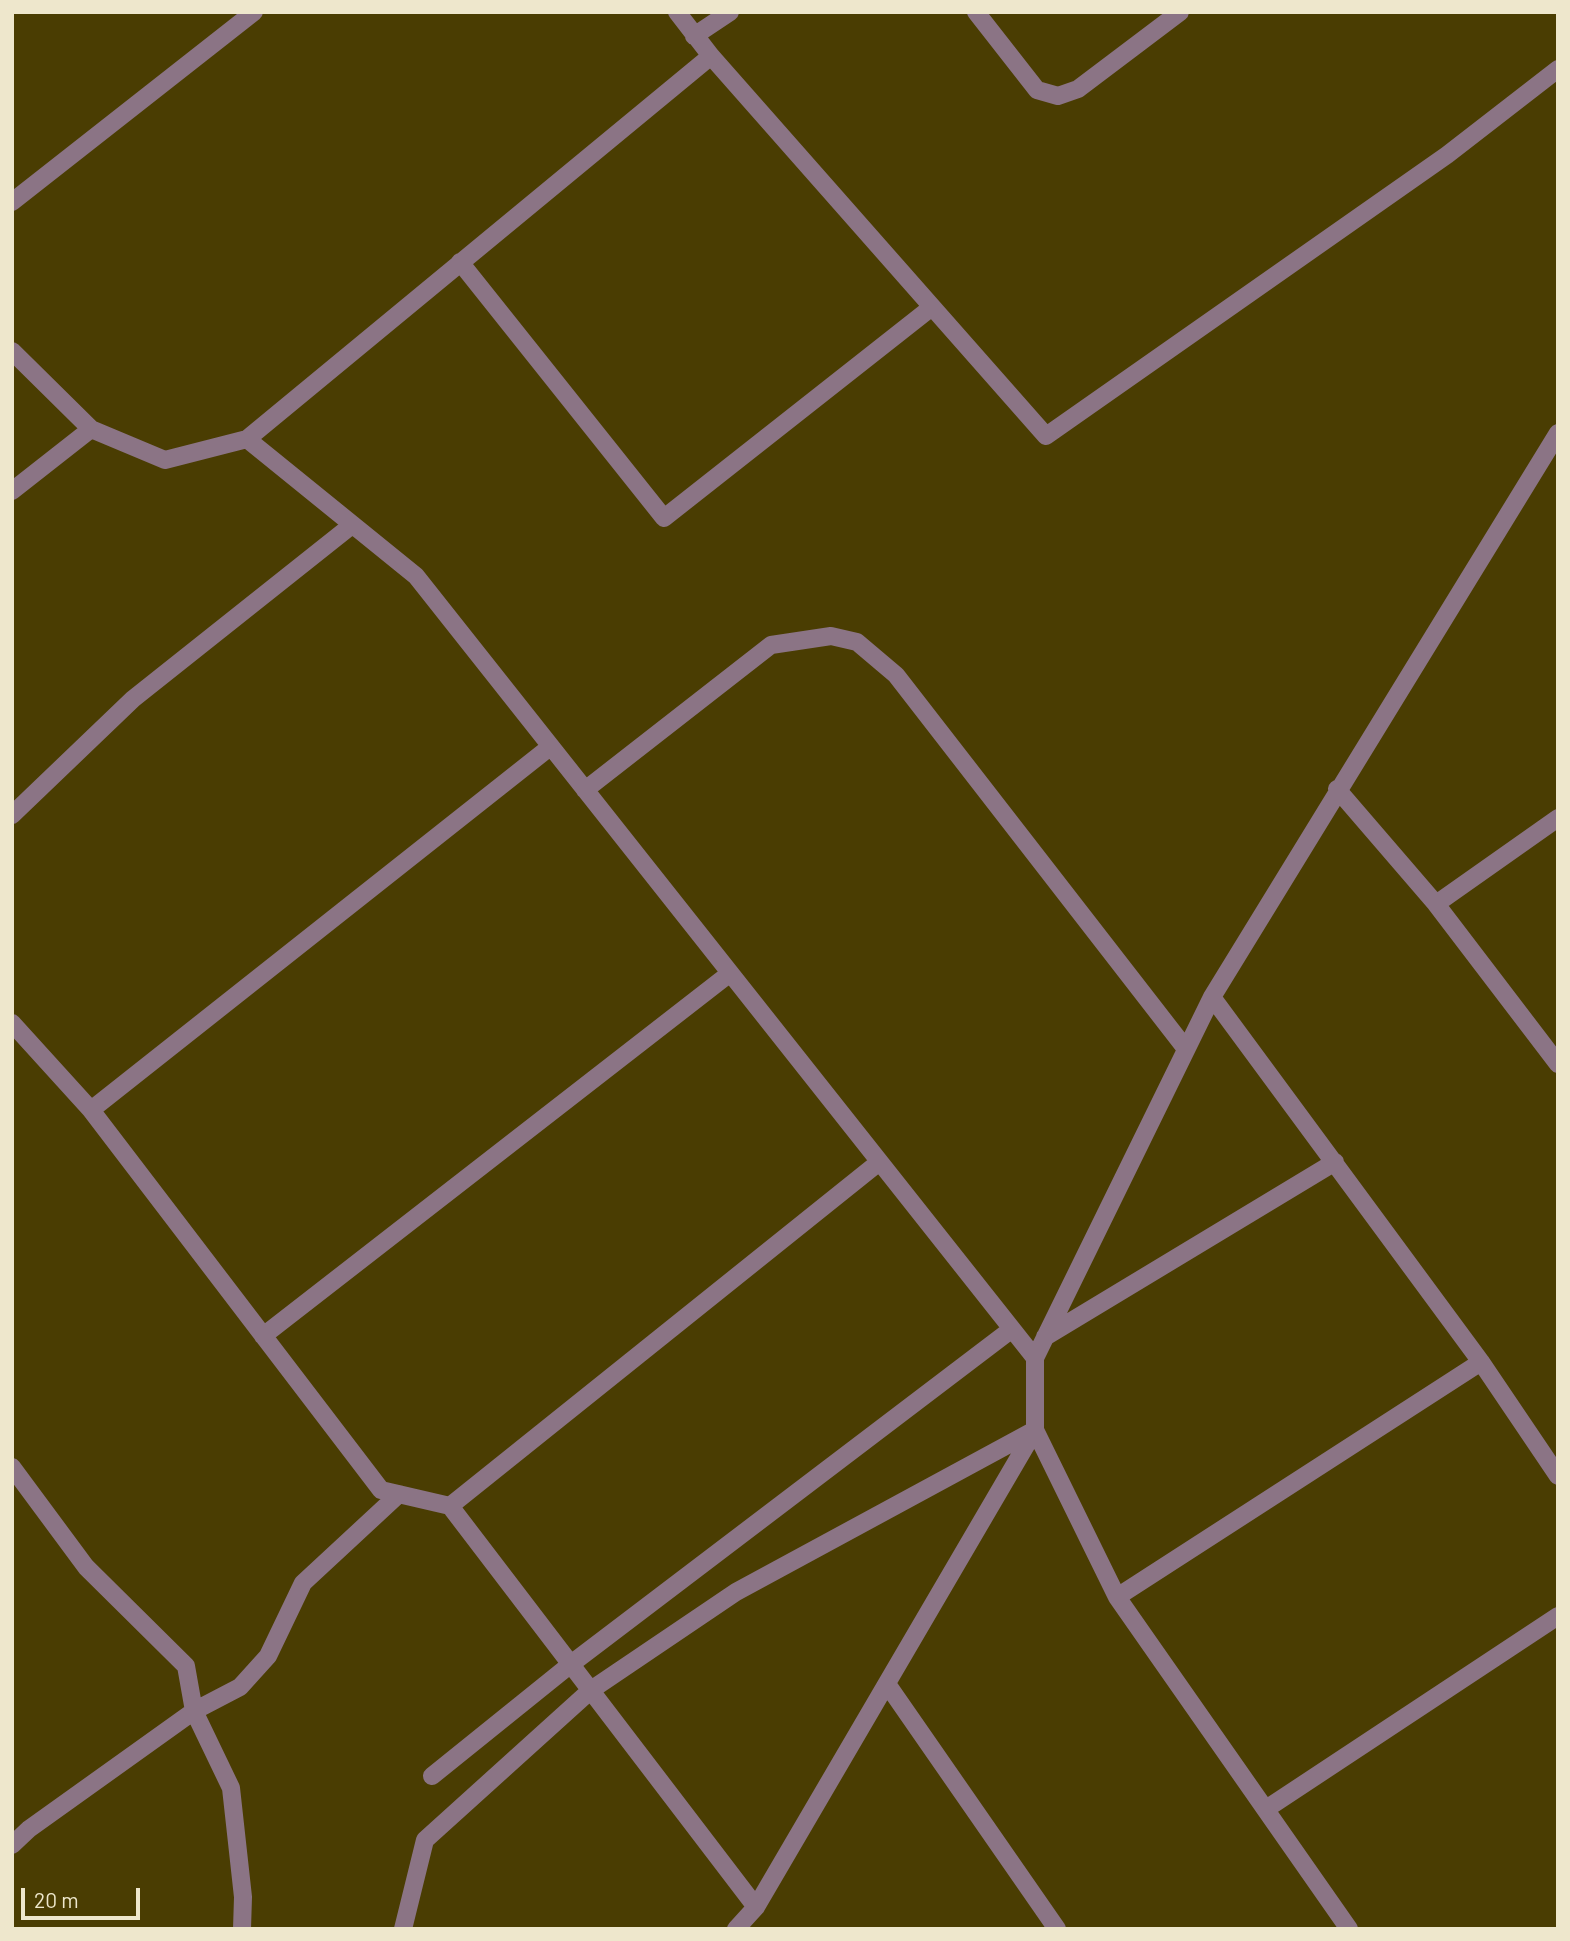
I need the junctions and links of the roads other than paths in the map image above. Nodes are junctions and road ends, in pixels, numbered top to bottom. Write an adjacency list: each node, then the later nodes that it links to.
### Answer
1 (254, 12): 9 (street)
2 (677, 12): 6 (street)
3 (730, 12): 6 (street)
4 (976, 12): 5 (street)
5 (1180, 12)
6 (694, 36): 7 (street)
7 (711, 56): 10 (street); 11 (street)
8 (1558, 69): 11 (street)
9 (12, 202)
10 (460, 262): 11 (street); 15 (street)
11 (932, 307)
12 (12, 351): 13 (street)
13 (91, 429): 15 (street); 16 (street)
14 (1558, 433): 19 (street)
15 (247, 439): 17 (street)
16 (12, 491)
17 (352, 525): 18 (street); 21 (street)
18 (550, 747): 20 (street); 29 (street)
19 (1337, 789): 23 (street); 25 (street)
20 (585, 790): 24 (street); 27 (street)
21 (12, 815)
22 (1558, 818): 23 (street)
23 (1436, 904): 28 (street)
24 (729, 974): 31 (street); 33 (street)
25 (1212, 997): 27 (street); 30 (street)
26 (12, 1023): 29 (street)
27 (1186, 1049): 34 (street)
28 (1558, 1065)
29 (91, 1110): 33 (street)
30 (1335, 1162): 34 (street); 36 (street)
31 (878, 1163): 32 (street); 41 (street)
32 (1012, 1329): 35 (street); 44 (street)
33 (263, 1336): 40 (street)
34 (1045, 1338): 35 (street)
35 (1035, 1358): 37 (street)
36 (1481, 1362): 39 (street); 42 (street)
37 (1035, 1430): 42 (street); 45 (street); 46 (street)
38 (12, 1467): 47 (street)
39 (1558, 1476)
40 (399, 1494): 41 (street); 47 (street)
41 (450, 1506): 44 (street)
42 (1117, 1597): 49 (street)
43 (1558, 1616): 49 (street)
44 (571, 1664): 46 (street); 48 (street)
45 (887, 1684): 51 (street); 55 (street)
46 (591, 1690): 51 (street); 53 (street)
47 (194, 1711): 50 (street); 52 (street)
48 (432, 1776)
49 (1266, 1809): 56 (street)
50 (12, 1845)
51 (756, 1907): 54 (street)
52 (242, 1929)
53 (403, 1929)
54 (736, 1929)
55 (1057, 1929)
56 (1349, 1929)

